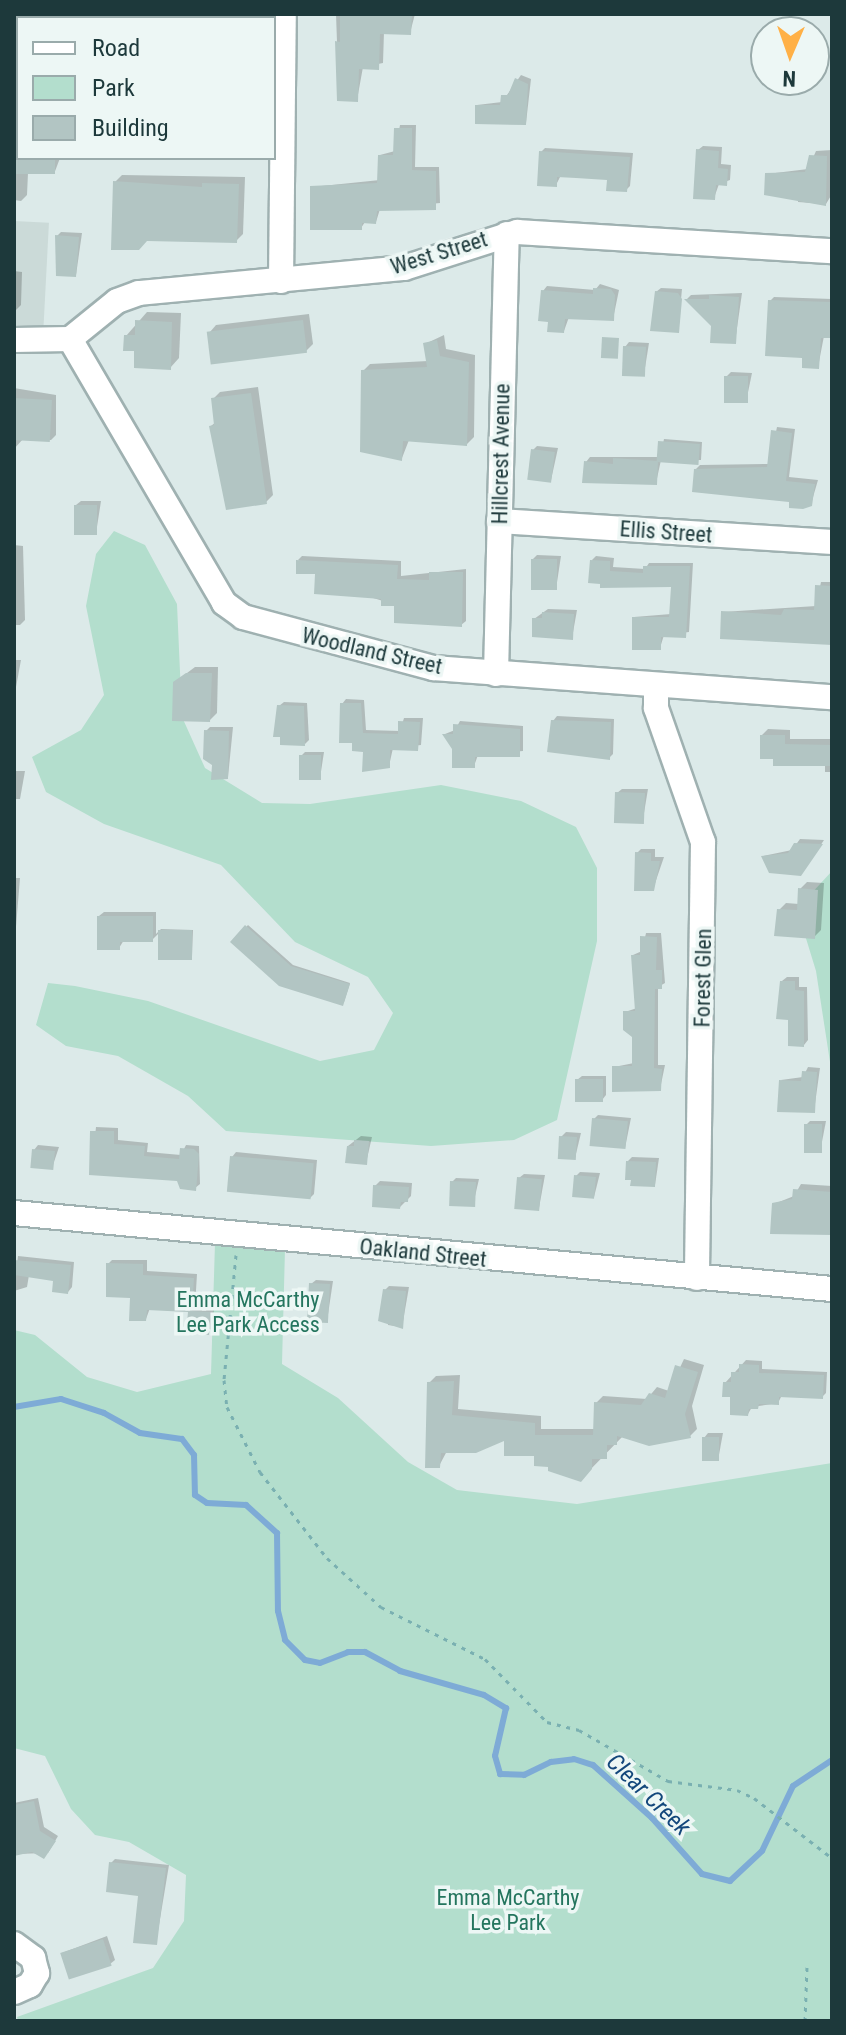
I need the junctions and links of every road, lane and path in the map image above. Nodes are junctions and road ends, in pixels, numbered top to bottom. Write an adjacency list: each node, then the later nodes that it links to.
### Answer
1 (284, 14): 4 (street)
2 (507, 234): 3 (street, West Street); 4 (street, West Street); 7 (street, Hillcrest Avenue)
3 (832, 251)
4 (281, 281): 5 (street, West Street)
5 (70, 339): 6 (street); 9 (street, Woodland Street)
6 (14, 340)
7 (499, 521): 8 (street, Ellis Street); 9 (street, Hillcrest Avenue)
8 (832, 542)
9 (496, 674): 10 (street, Woodland Street)
10 (656, 686): 11 (street, Woodland Street); 14 (street, Forest Glen)
11 (832, 697)
12 (14, 1213): 14 (street, Oakland Street)
13 (237, 1251): 16 (path)
14 (697, 1278): 15 (street, Oakland Street)
15 (832, 1289)
16 (832, 1858)
17 (14, 1944): 19 (street)
18 (807, 1967): 20 (path)
19 (14, 1992)
20 (805, 2021)

